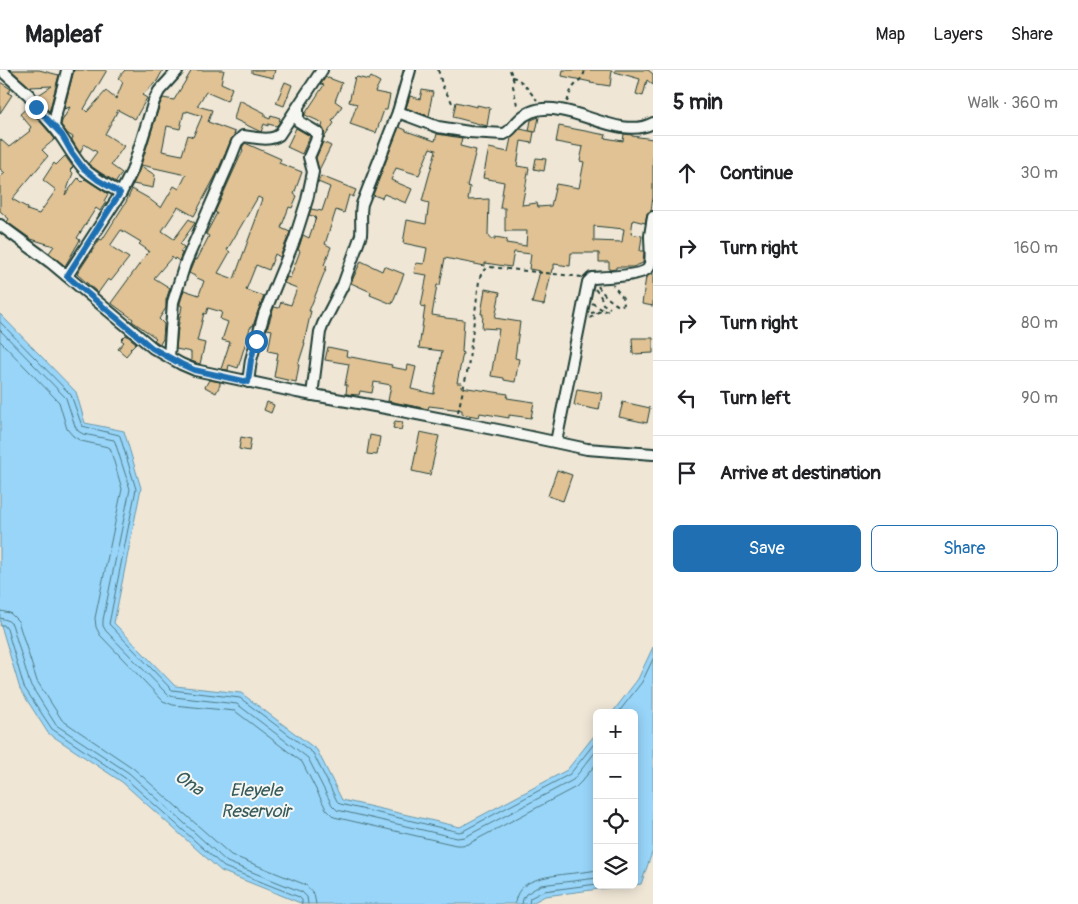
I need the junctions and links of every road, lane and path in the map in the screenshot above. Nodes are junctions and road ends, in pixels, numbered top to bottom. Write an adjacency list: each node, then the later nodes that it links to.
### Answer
1 (0, 70): 17 (street)
2 (67, 70): 17 (street)
3 (178, 70): 18 (street)
4 (322, 70): 10 (street)
5 (410, 70): 14 (street)
6 (438, 70): 11 (path)
7 (510, 70): 9 (path)
8 (585, 70): 13 (path)
9 (512, 77): 12 (path); 15 (path)
10 (298, 107): 27 (street); 28 (street)
11 (454, 107)
12 (540, 109): 13 (street); 15 (street)
13 (564, 111): 16 (street)
14 (398, 112): 15 (street); 29 (street)
15 (527, 113)
16 (653, 123)
17 (54, 127): 18 (street)
18 (120, 193): 21 (street)
19 (653, 217): 22 (street)
20 (0, 225): 21 (street)
21 (67, 276): 27 (street)
22 (604, 277): 23 (street); 23 (path)
23 (590, 280): 24 (street); 25 (path); 30 (path)
24 (585, 296): 25 (path); 26 (street)
25 (603, 311): 26 (path)
26 (578, 328): 31 (street)
27 (169, 357): 28 (street)
28 (248, 382): 29 (street)
29 (312, 395): 30 (street)
30 (456, 422): 31 (street)
31 (556, 442): 32 (street)
32 (653, 454)

